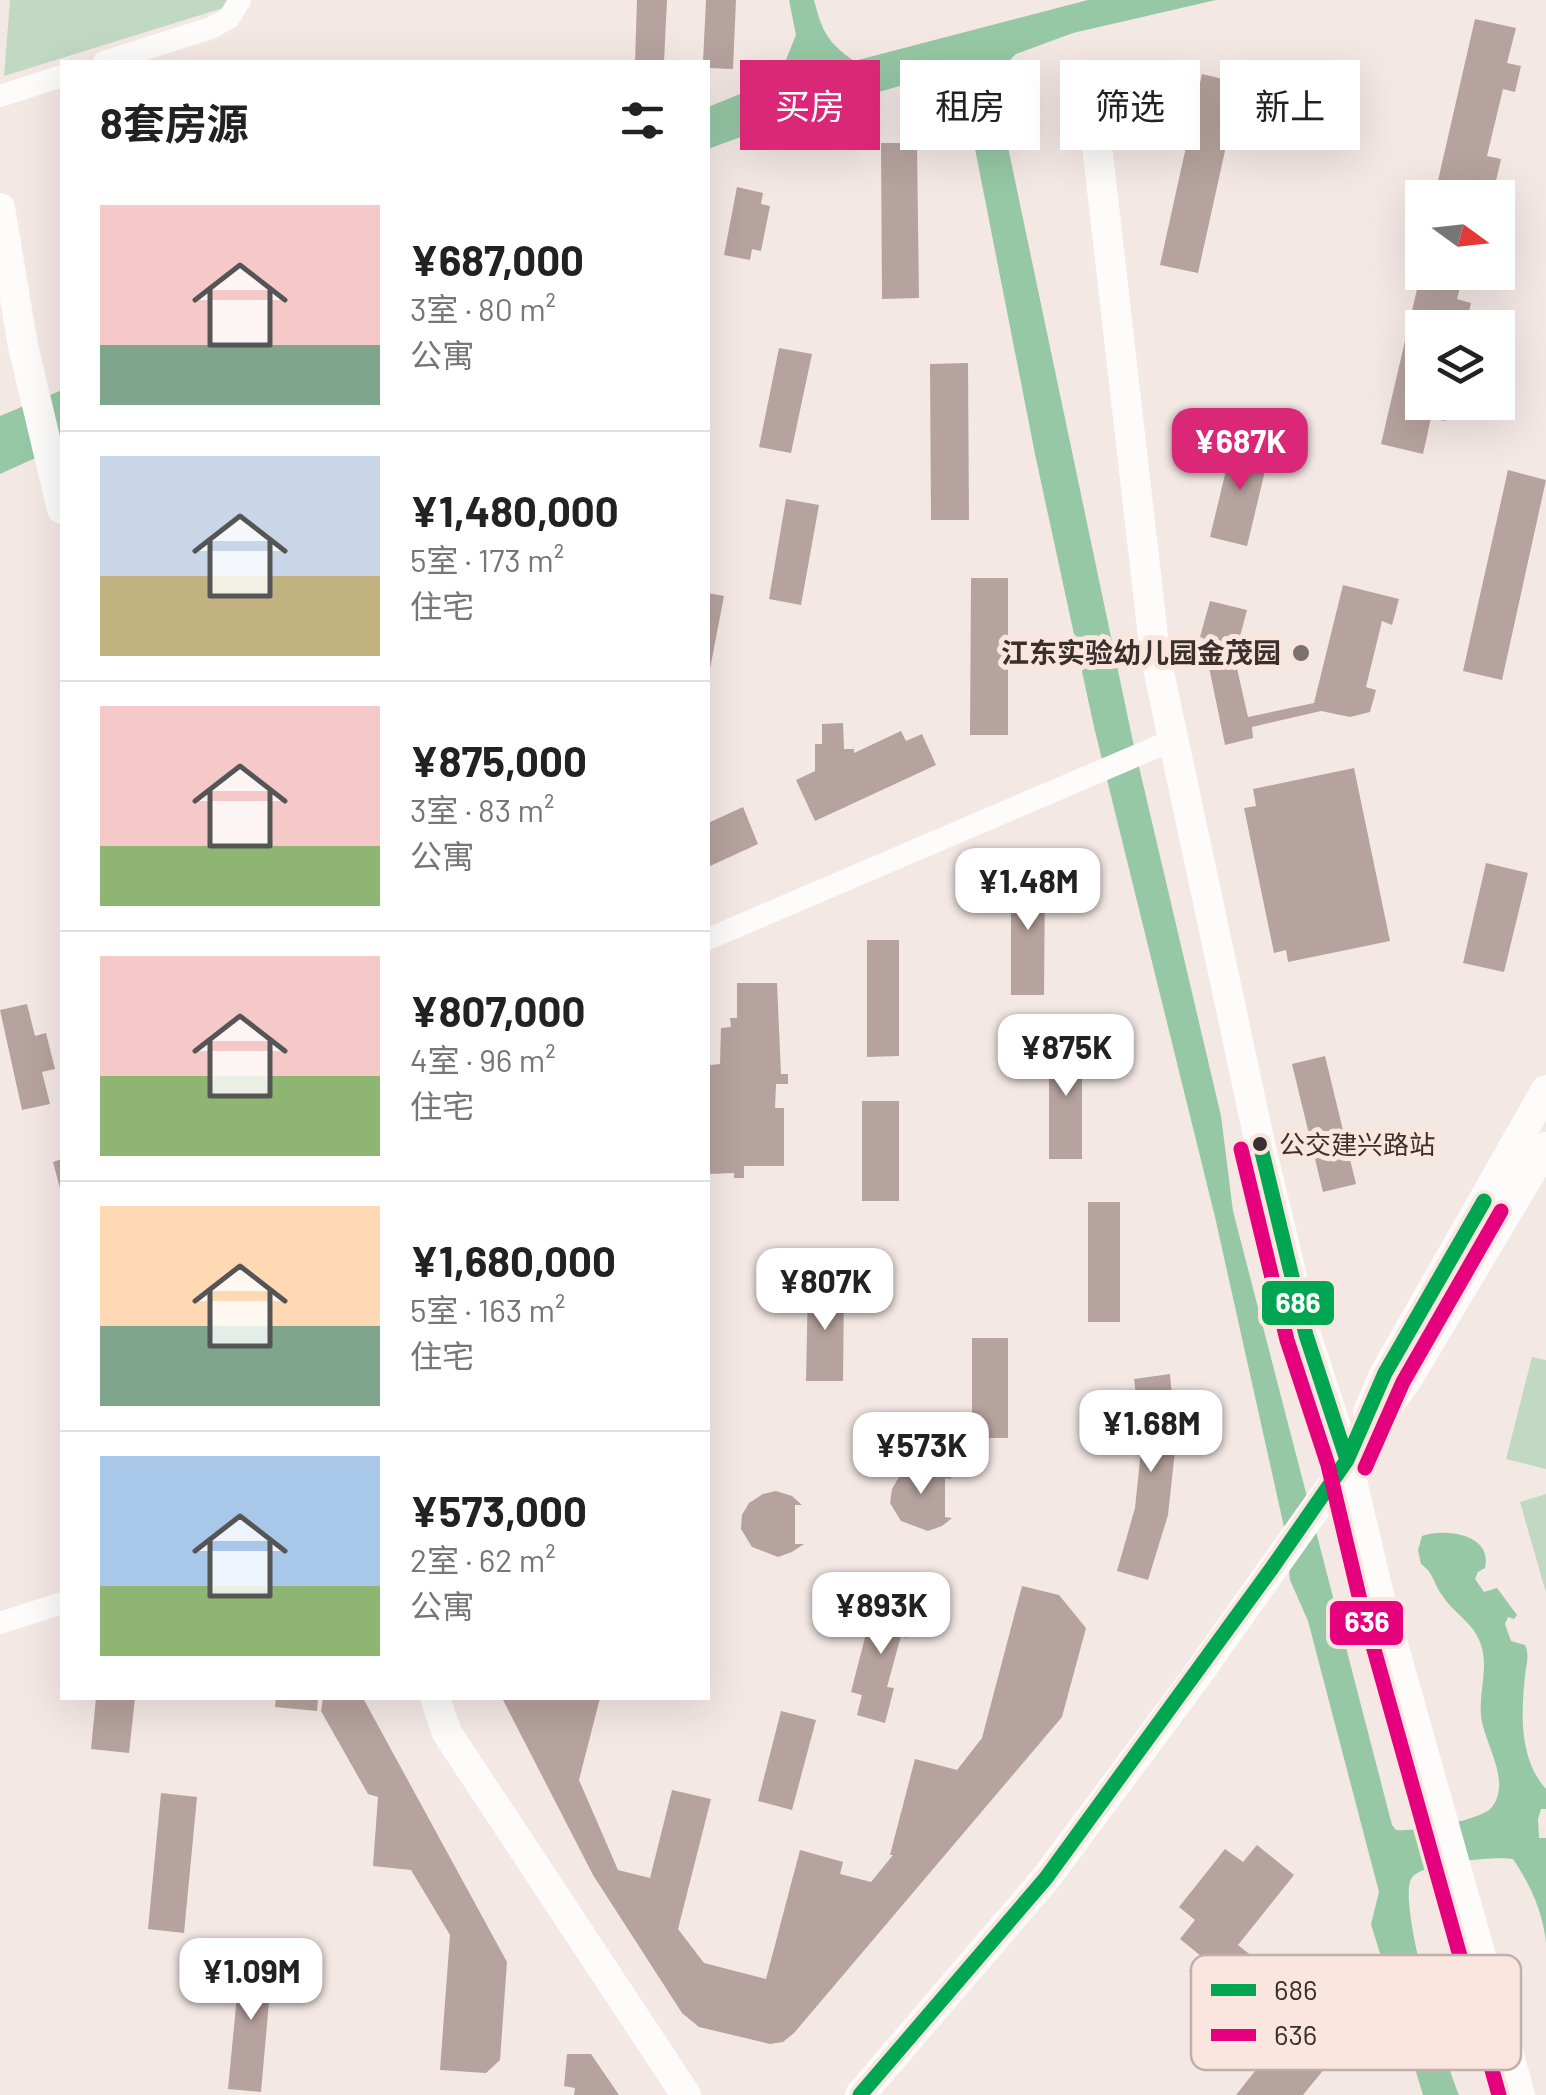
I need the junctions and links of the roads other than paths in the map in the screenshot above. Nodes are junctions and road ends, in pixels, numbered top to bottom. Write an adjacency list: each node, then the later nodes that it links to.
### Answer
1 (240, 0): 2 (street)
2 (110, 60)
3 (60, 77): 4 (street)
4 (0, 96)
5 (1097, 150): 8 (street)
6 (0, 208): 7 (street)
7 (60, 501)
8 (1167, 742): 9 (street); 12 (street)
9 (710, 939)
10 (1546, 1090): 12 (street)
11 (1546, 1147): 12 (street)
12 (1340, 1470): 16 (street); 19 (street)
13 (60, 1605): 14 (street)
14 (0, 1623)
15 (436, 1700): 18 (street)
16 (1481, 1955)
17 (1513, 2070): 20 (street)
18 (686, 2095)
19 (860, 2095)
20 (1520, 2095)

